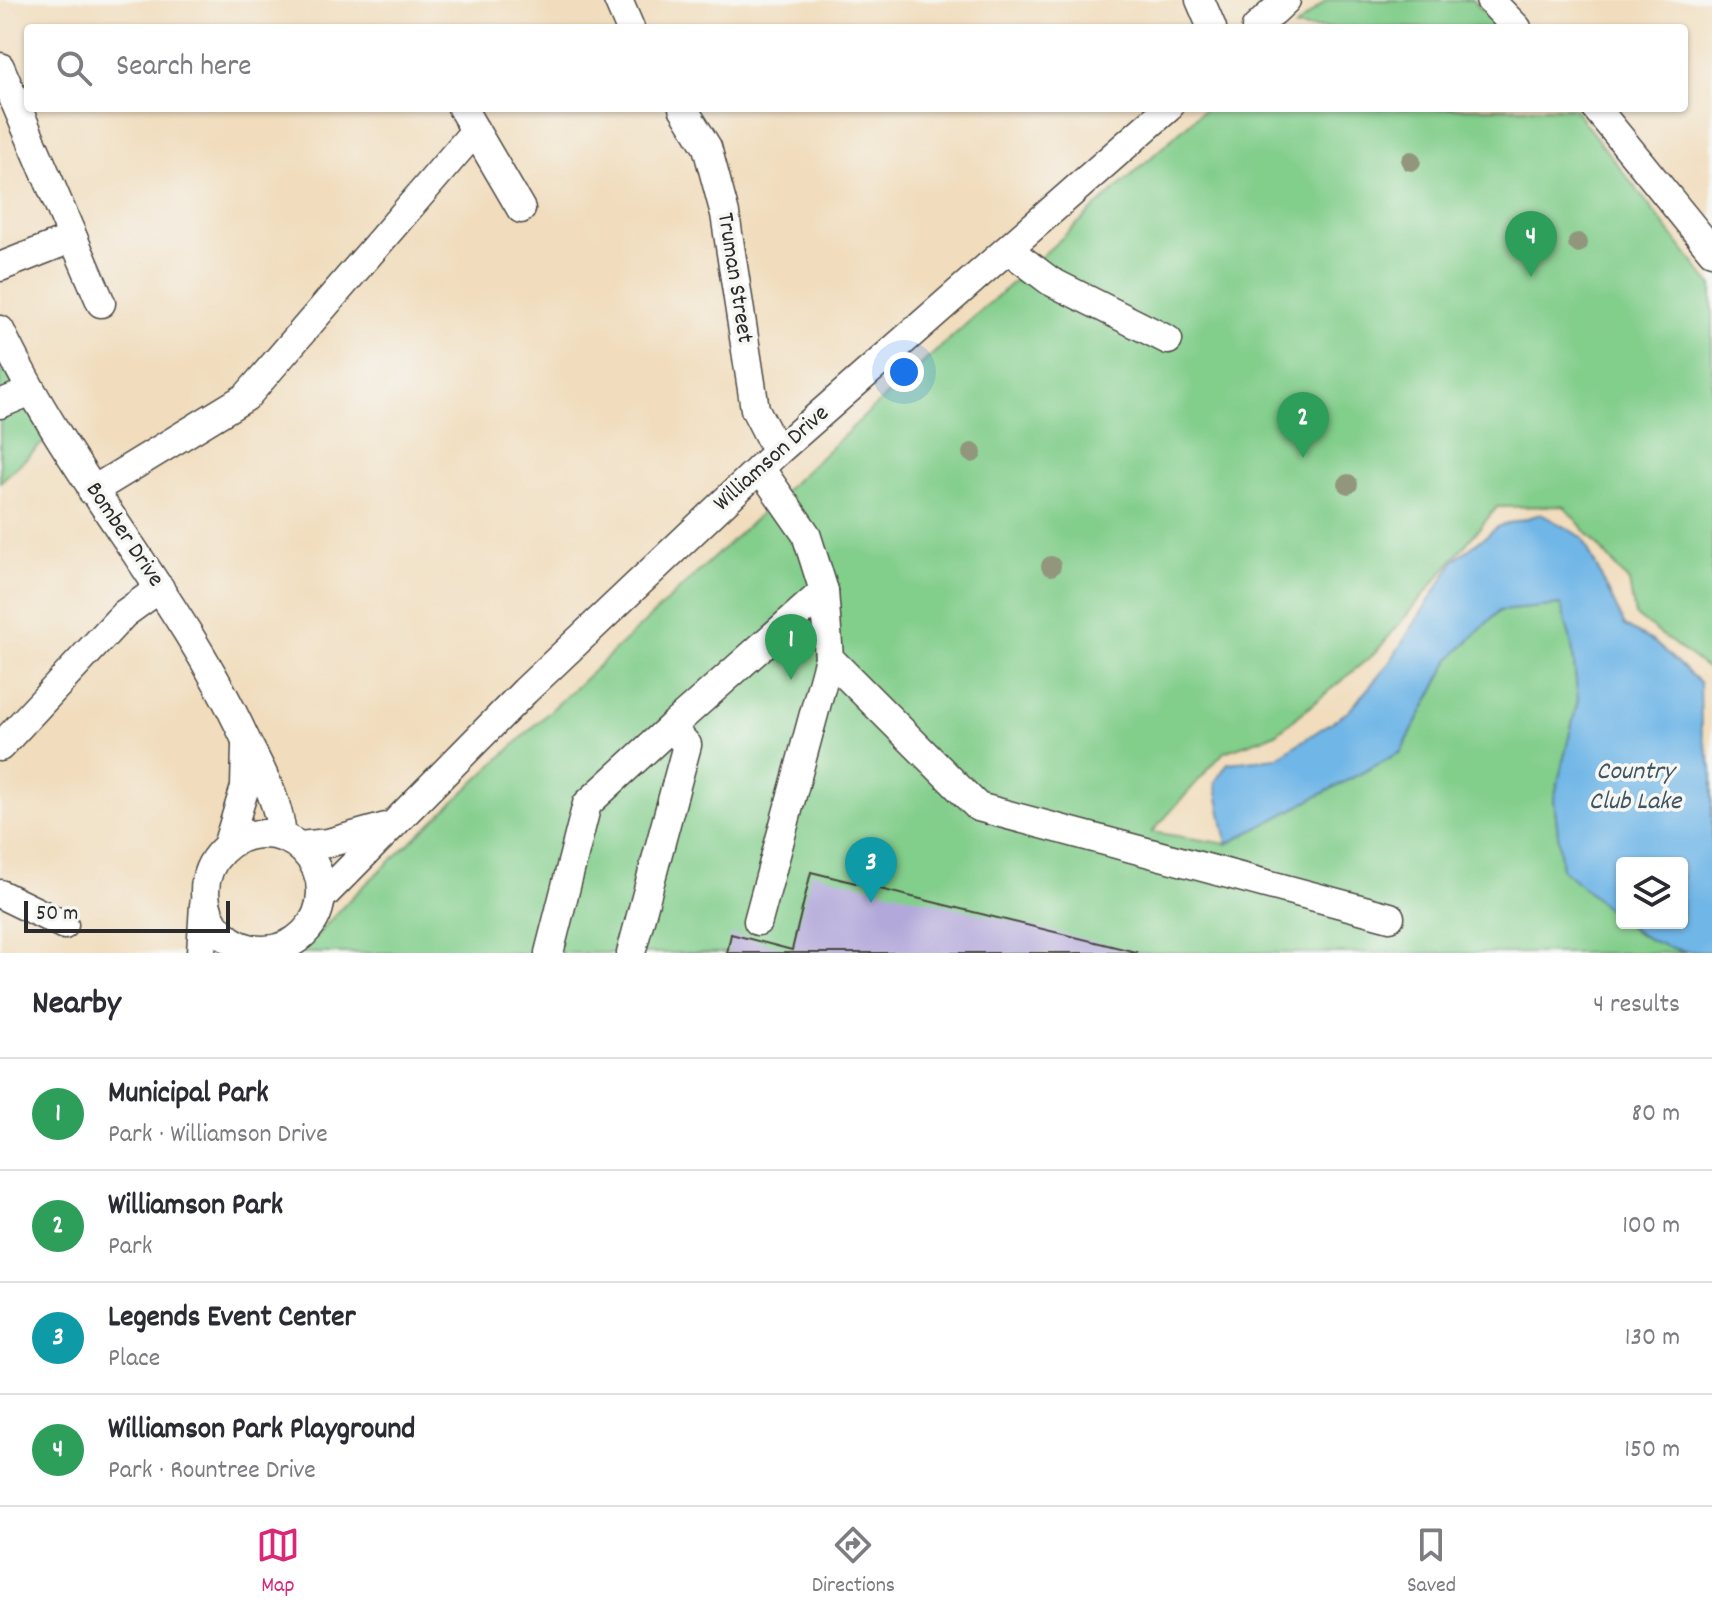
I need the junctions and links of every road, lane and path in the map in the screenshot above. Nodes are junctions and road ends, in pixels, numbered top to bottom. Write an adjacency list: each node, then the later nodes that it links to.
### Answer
1 (618, 0): 5 (street)
2 (1200, 0): 6 (street)
3 (1286, 0): 7 (street)
4 (1490, 0): 8 (street)
5 (628, 24)
6 (1210, 24)
7 (1260, 24)
8 (1513, 24)
9 (0, 67): 15 (street)
10 (685, 112): 24 (street, Truman Street)
11 (1164, 112): 16 (street, Williamson Drive)
12 (1599, 112): 17 (street)
13 (468, 120): 14 (street); 25 (street)
14 (521, 209)
15 (73, 238): 18 (street); 19 (street)
16 (1009, 250): 21 (street); 24 (street, Williamson Drive)
17 (1712, 251)
18 (0, 267)
19 (101, 303)
20 (0, 330): 22 (street, Bomber Drive)
21 (1168, 340)
22 (31, 391): 23 (street); 25 (street, Bomber Drive)
23 (0, 404)
24 (769, 460): 27 (street, Truman Street); 32 (street, Williamson Drive)
25 (92, 491): 26 (street, Bomber Drive)
26 (160, 588): 30 (street, Bomber Drive); 31 (street)
27 (824, 591): 28 (street, Truman Street); 29 (street)
28 (829, 658): 38 (street); 39 (street, Truman Street)
29 (671, 727): 44 (street); 45 (street)
30 (246, 740): 33 (street, Bomber Drive); 34 (street, Bomber Drive)
31 (0, 747)
32 (391, 825): 33 (street, Williamson Drive); 37 (street, Williamson Drive)
33 (291, 842): 34 (street); 37 (street)
34 (227, 846): 36 (street)
35 (0, 894): 40 (street)
36 (204, 896): 41 (street); 42 (street)
37 (319, 908): 41 (street); 43 (street)
38 (1390, 917)
39 (758, 921)
40 (64, 925)
41 (260, 951)
42 (201, 953)
43 (319, 953)
44 (549, 953)
45 (631, 953)

